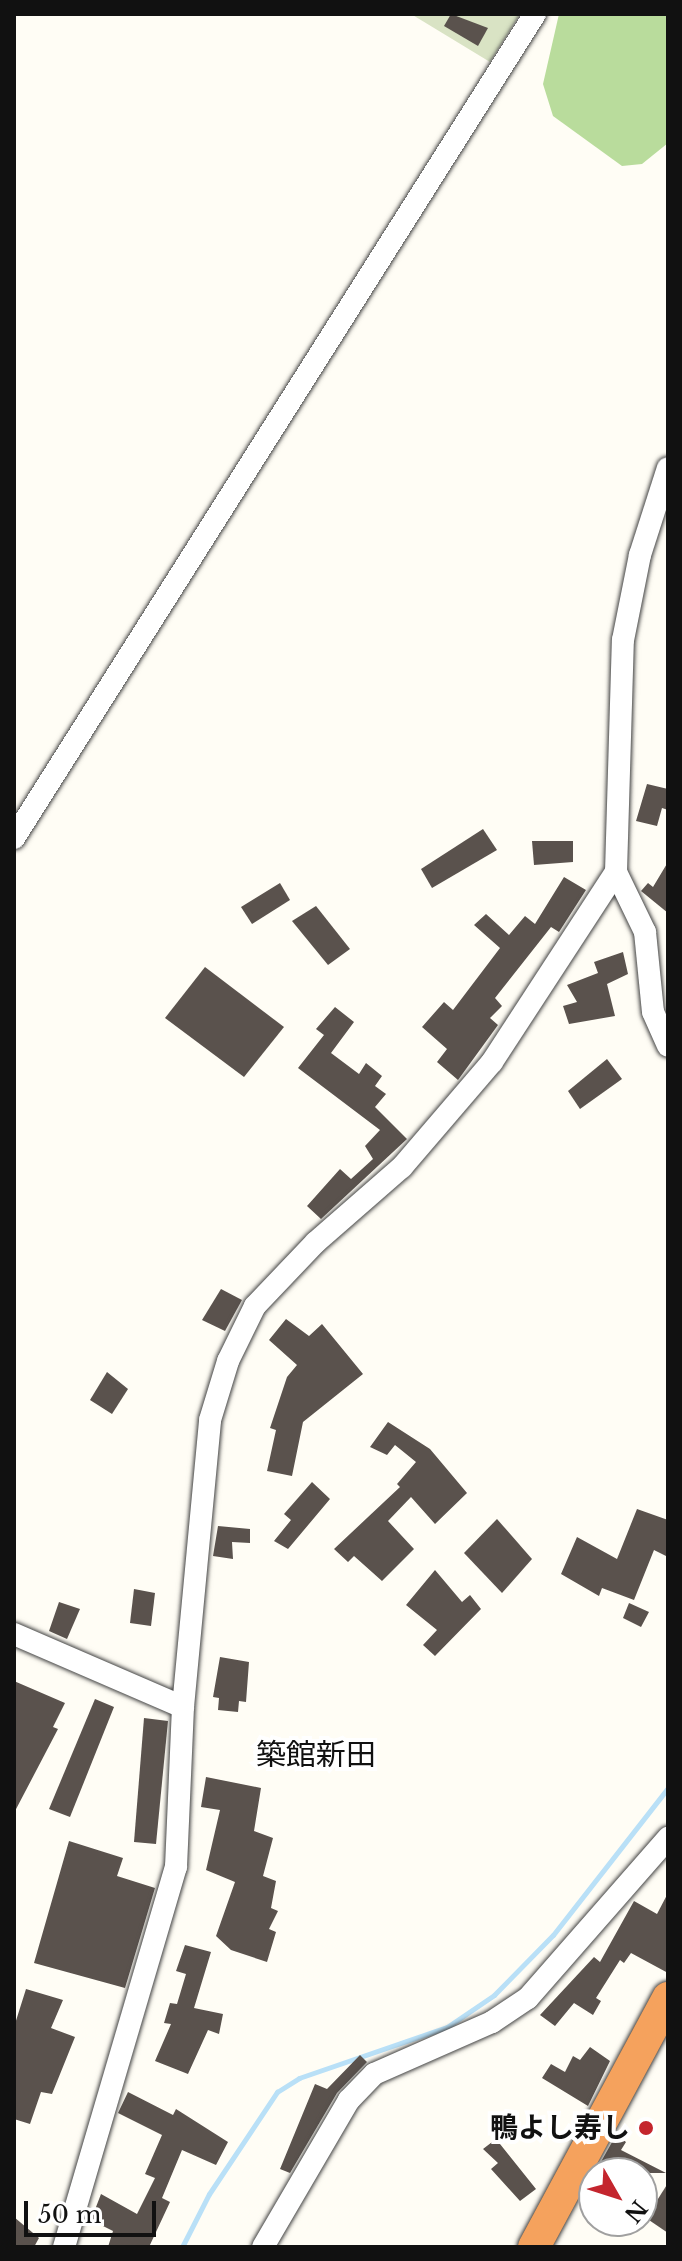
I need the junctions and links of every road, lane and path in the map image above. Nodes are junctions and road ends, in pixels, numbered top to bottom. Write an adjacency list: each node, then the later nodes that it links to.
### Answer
1 (535, 14): 4 (street)
2 (668, 468): 3 (street)
3 (660, 508): 5 (street)
4 (14, 838)
5 (616, 872): 6 (street); 8 (street)
6 (668, 1046)
7 (14, 1634): 8 (street)
8 (183, 1707): 11 (street)
9 (668, 1838): 12 (street)
10 (668, 1998): 13 (highway)
11 (64, 2247)
12 (263, 2247)
13 (534, 2247)

